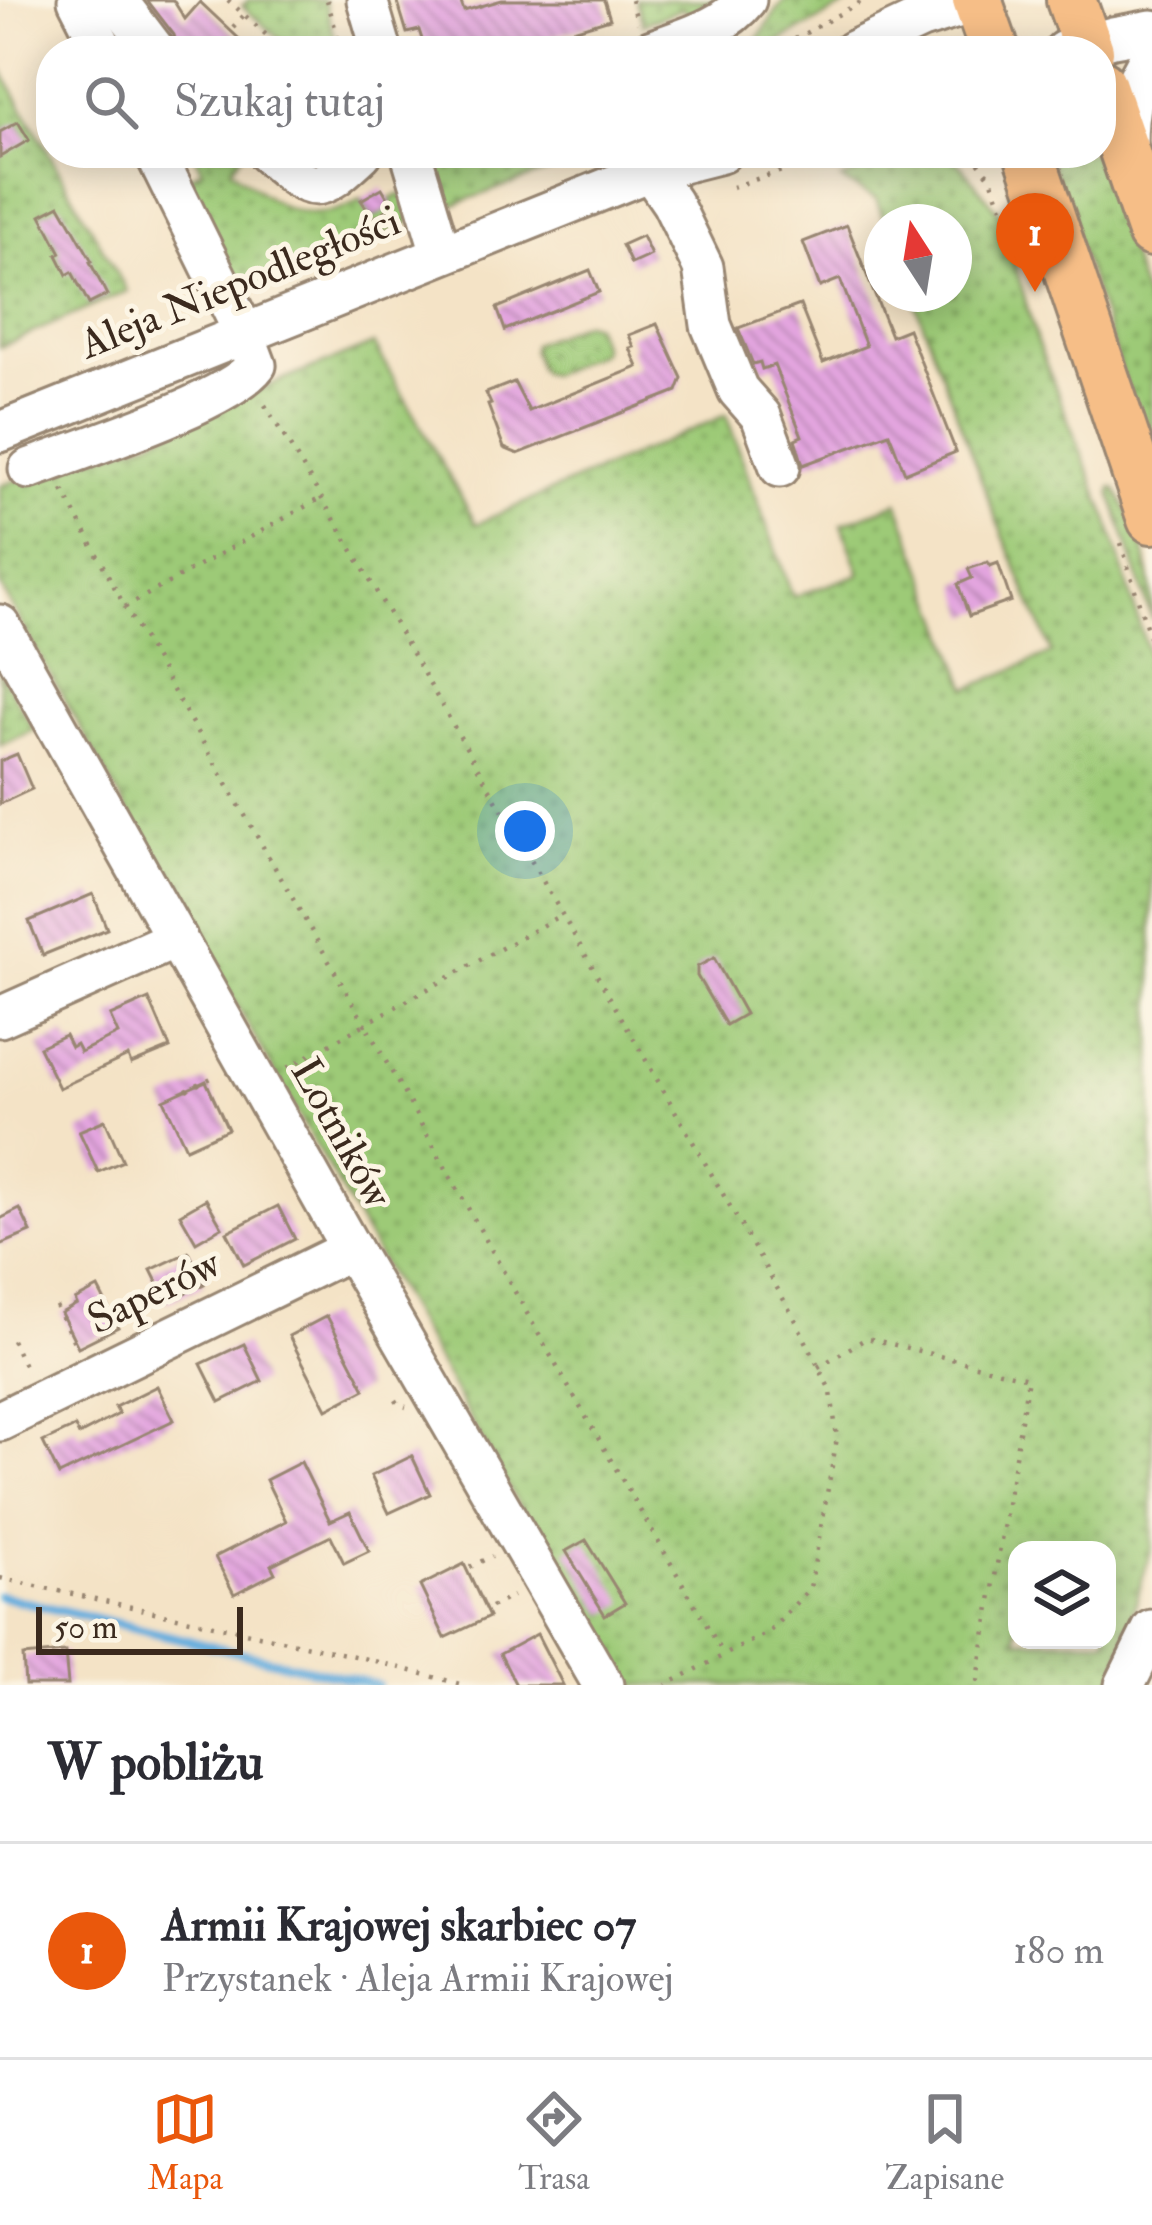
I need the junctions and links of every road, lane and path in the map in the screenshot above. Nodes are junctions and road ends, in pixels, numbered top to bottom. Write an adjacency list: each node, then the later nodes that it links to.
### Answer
1 (78, 0): 14 (street)
2 (117, 0): 15 (street)
3 (227, 0): 10 (path)
4 (243, 0): 10 (path)
5 (327, 0): 17 (path)
6 (367, 0): 18 (street)
7 (746, 0): 19 (street)
8 (864, 0): 20 (path)
9 (979, 1): 21 (street); 22 (main road)
10 (236, 8): 11 (path)
11 (244, 15): 12 (path); 16 (path)
12 (233, 27)
13 (1152, 30): 23 (street)
14 (96, 36)
15 (144, 36)
16 (267, 36)
17 (338, 36)
18 (378, 36)
19 (690, 36)
20 (800, 36)
21 (884, 36)
22 (990, 36)
23 (1116, 38)
24 (1152, 55): 26 (street)
25 (1116, 130): 26 (main road)
26 (1127, 157): 34 (main road)
27 (162, 168): 36 (street)
28 (284, 168): 29 (street)
29 (346, 168)
30 (415, 168): 35 (street)
31 (649, 168): 35 (street, Aleja Niepodległości)
32 (664, 168): 39 (street)
33 (1034, 168): 42 (main road)
34 (1152, 232)
35 (441, 254): 36 (street, Aleja Niepodległości)
36 (244, 333): 38 (street, Aleja Niepodległości); 40 (street)
37 (263, 401): 41 (path)
38 (0, 432)
39 (780, 466)
40 (46, 480): 43 (path)
41 (322, 498): 43 (path); 45 (path)
42 (1152, 519)
43 (125, 607): 48 (path)
44 (1, 631): 46 (street, Lotników)
45 (561, 916): 48 (path); 54 (path)
46 (178, 938): 47 (street); 52 (street, Lotników)
47 (0, 1017)
48 (365, 1024): 50 (path); 63 (path)
49 (228, 1070): 51 (path)
50 (277, 1073)
51 (186, 1090)
52 (351, 1249): 55 (street, Saperów); 65 (street, Lotników)
53 (56, 1306): 55 (path)
54 (818, 1367): 63 (path); 67 (path)
55 (91, 1376): 56 (street, Saperów)
56 (0, 1421)
57 (502, 1551): 58 (path)
58 (470, 1568)
59 (0, 1578): 64 (path)
60 (524, 1591): 61 (path)
61 (491, 1607)
62 (1152, 1630): 68 (street)
63 (724, 1655): 66 (path)
64 (464, 1685)
65 (603, 1685)
66 (666, 1685)
67 (977, 1685)
68 (1126, 1685)

